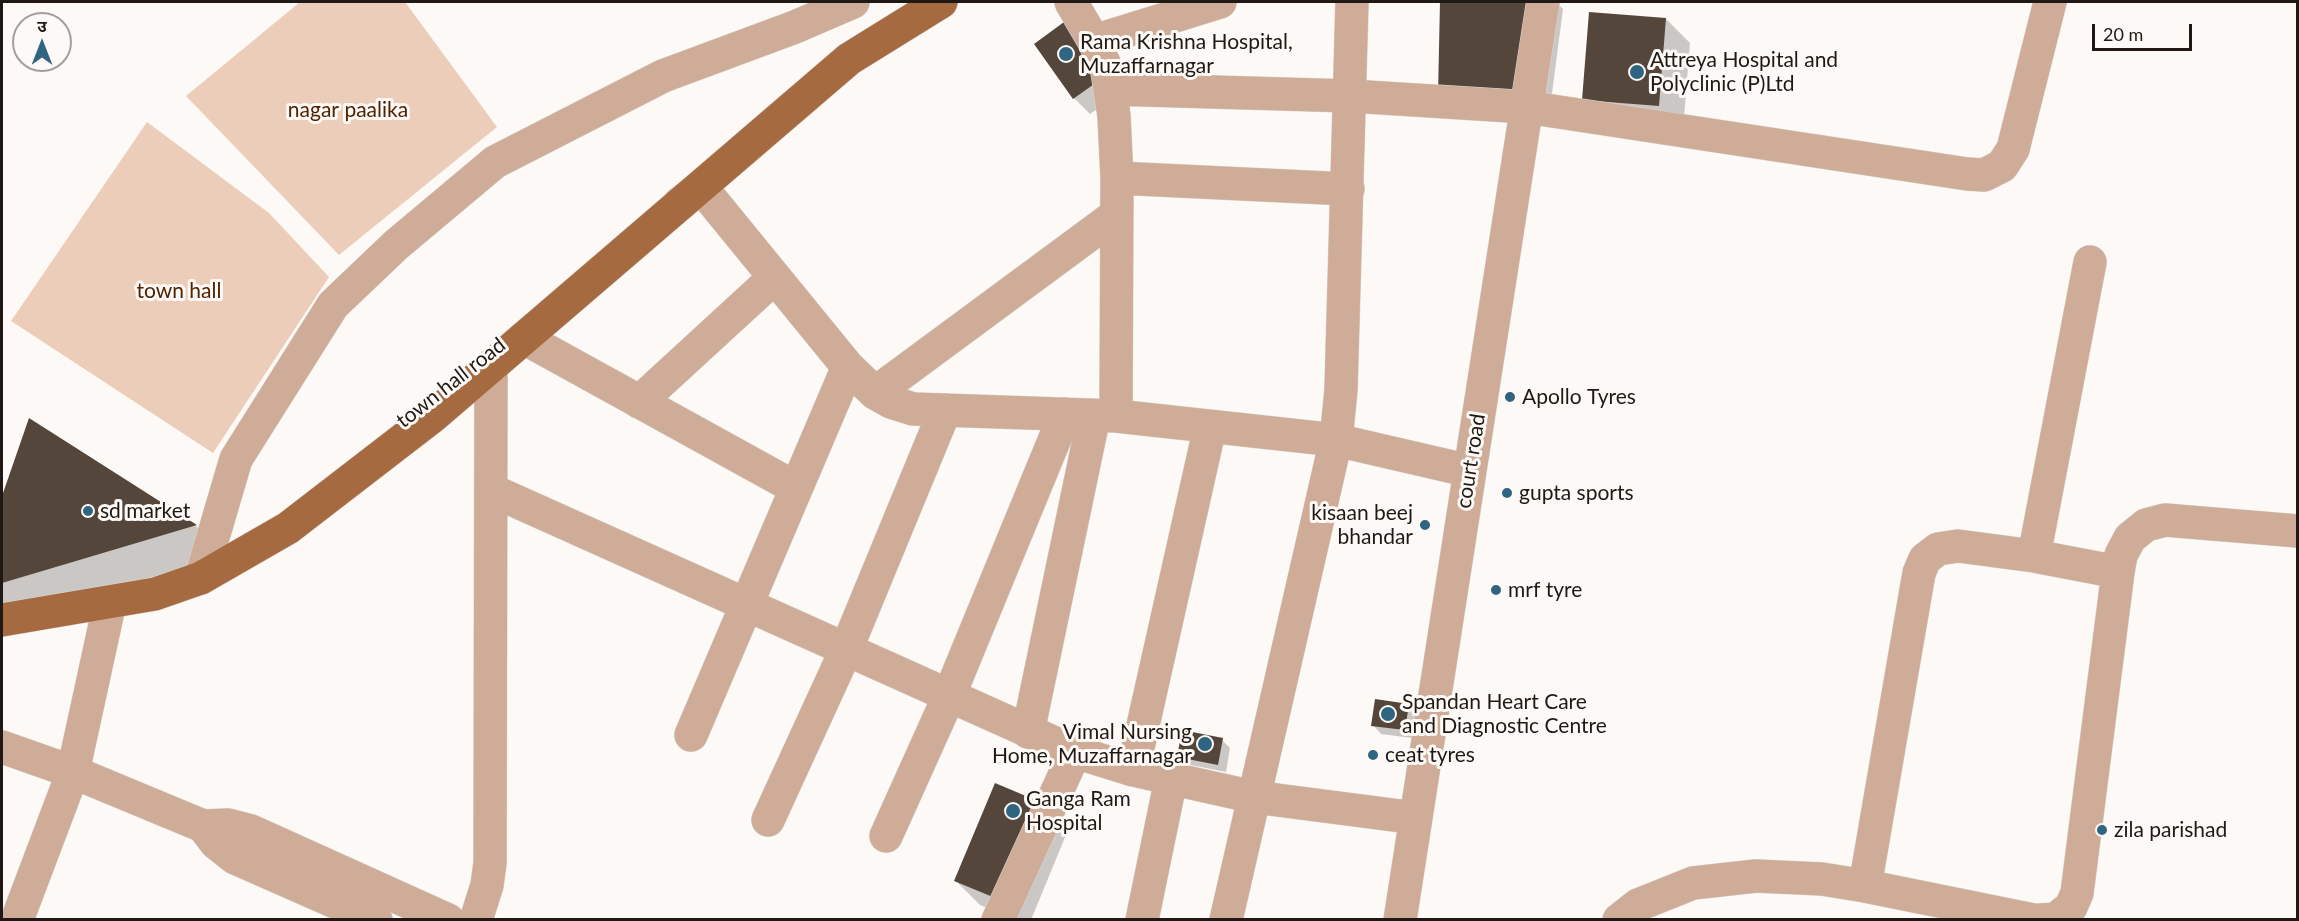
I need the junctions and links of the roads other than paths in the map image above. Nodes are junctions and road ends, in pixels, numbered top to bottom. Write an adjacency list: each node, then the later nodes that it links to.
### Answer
1 (853, 2): 33 (street)
2 (940, 2): 13 (main road)
3 (1071, 2): 8 (street)
4 (1220, 2): 8 (street)
5 (1352, 2): 10 (street)
6 (1543, 2): 11 (street, court road)
7 (2050, 2): 11 (street)
8 (1094, 41): 9 (street)
9 (1111, 89): 10 (street); 12 (street)
10 (1351, 96): 11 (street); 14 (street)
11 (1526, 108): 27 (street, court road)
12 (1117, 177): 14 (street); 15 (street)
13 (701, 187): 17 (street); 18 (main road); 33 (street, town hall road)
14 (1348, 189): 26 (street)
15 (1116, 215): 21 (street); 24 (street)
16 (2091, 262): 31 (street)
17 (774, 278): 20 (street); 22 (street)
18 (524, 338): 19 (main road); 22 (street)
19 (491, 366): 29 (street); 33 (main road)
20 (848, 368): 21 (street); 28 (street)
21 (875, 393): 23 (street)
22 (639, 402): 28 (street)
23 (945, 410): 24 (street); 37 (street)
24 (1092, 415): 25 (street); 38 (street); 39 (street)
25 (1210, 427): 26 (street); 43 (street)
26 (1336, 440): 27 (street); 46 (street)
27 (1470, 471): 47 (street, court road)
28 (796, 488): 35 (street)
29 (491, 490): 35 (street); 55 (street)
30 (2298, 531): 32 (street)
31 (2034, 556): 32 (street); 51 (street)
32 (2118, 572): 62 (street)
33 (201, 578): 34 (main road)
34 (110, 602): 36 (main road); 44 (street)
35 (747, 605): 37 (street); 40 (street)
36 (2, 620)
37 (846, 650): 38 (street); 48 (street)
38 (949, 696): 39 (street); 50 (street)
39 (1028, 732): 42 (street)
40 (691, 735)
41 (2, 747): 44 (street)
42 (1075, 752): 43 (street); 56 (street)
43 (1133, 770): 45 (street)
44 (73, 772): 49 (street); 52 (street)
45 (1171, 779): 46 (street); 57 (street)
46 (1254, 796): 47 (street); 58 (street)
47 (1416, 818): 59 (street, court road)
48 (768, 820)
49 (203, 826): 53 (street); 54 (street)
50 (886, 836)
51 (1866, 886): 60 (street); 61 (street)
52 (17, 920)
53 (376, 920)
54 (448, 920)
55 (476, 920)
56 (999, 920)
57 (1142, 920)
58 (1226, 920)
59 (1400, 920)
60 (1620, 920)
61 (2032, 920)
62 (2040, 920)

